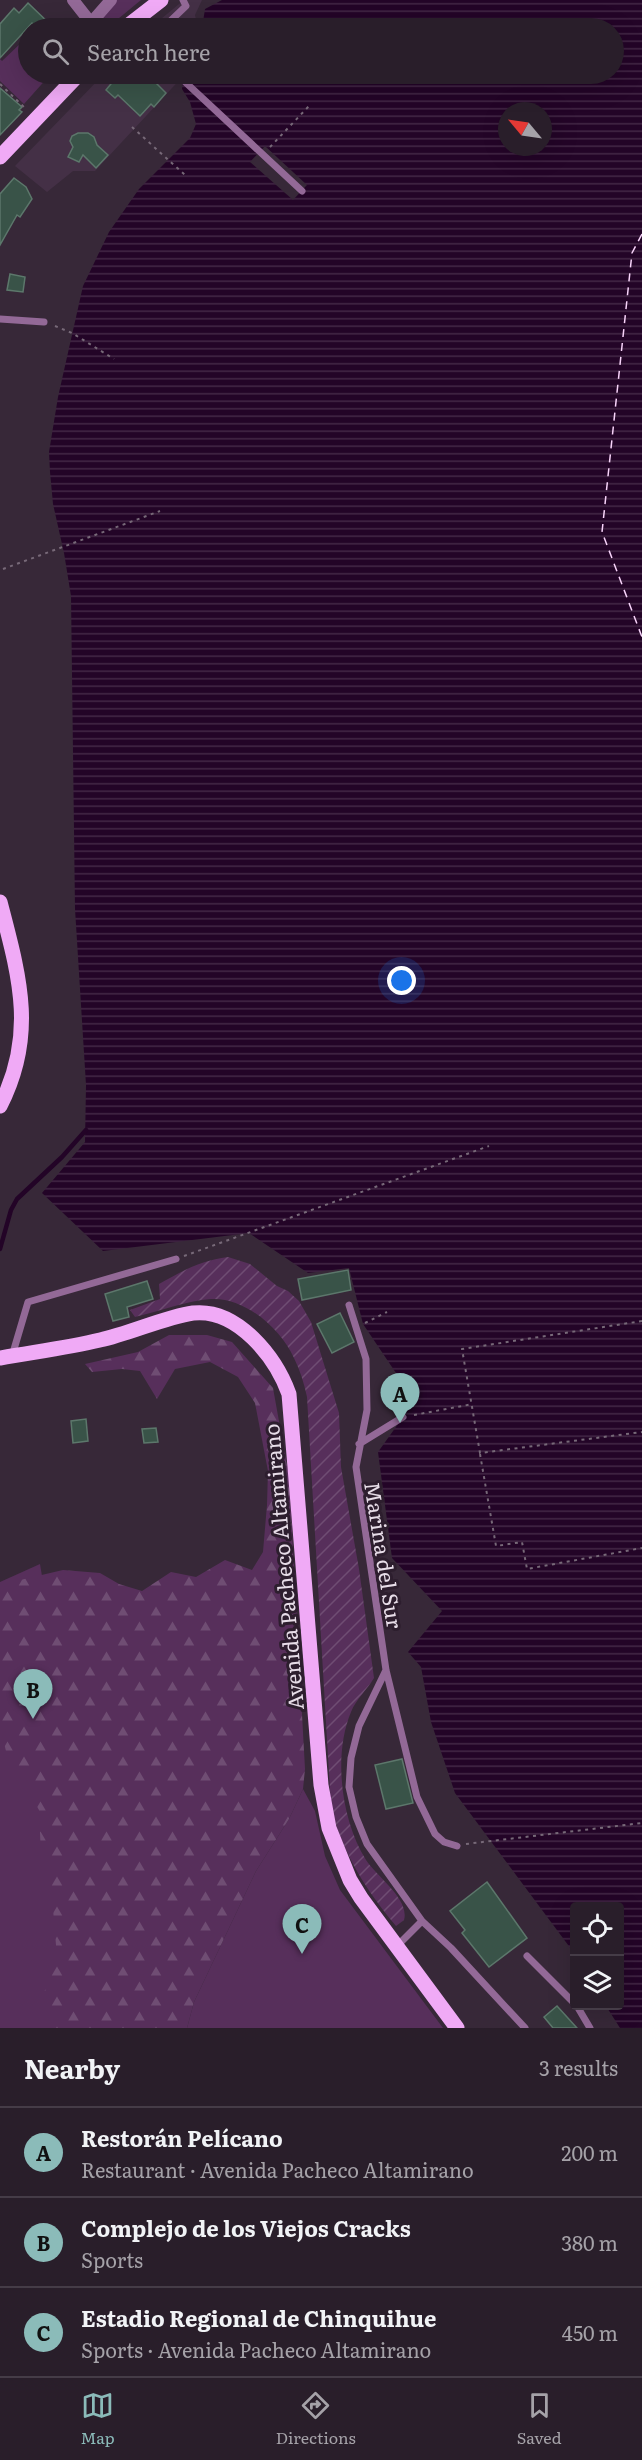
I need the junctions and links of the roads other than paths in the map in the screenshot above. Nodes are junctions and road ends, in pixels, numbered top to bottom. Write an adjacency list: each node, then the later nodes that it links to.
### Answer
1 (73, 0): 5 (street)
2 (111, 0): 6 (street)
3 (161, 0): 7 (main road)
4 (183, 0): 8 (lane)
5 (86, 18)
6 (98, 18)
7 (138, 18)
8 (173, 18)
9 (69, 84): 11 (main road)
10 (187, 84): 12 (lane)
11 (0, 157)
12 (302, 191)
13 (0, 319): 14 (lane)
14 (44, 322)
15 (0, 902): 16 (main road)
16 (0, 1106)
17 (176, 1259): 19 (lane)
18 (349, 1305): 21 (lane, Marina del Sur)
19 (6, 1357): 25 (main road, Avenida Pacheco Altamirano)
20 (403, 1417): 21 (lane)
21 (359, 1444): 22 (lane, Marina del Sur)
22 (386, 1670): 23 (lane, Marina del Sur); 24 (lane)
23 (457, 1846)
24 (422, 1921): 25 (lane); 30 (lane)
25 (396, 1946): 29 (main road, Avenida Pacheco Altamirano)
26 (527, 1956): 27 (lane)
27 (570, 1998)
28 (580, 2010): 31 (lane)
29 (457, 2028)
30 (525, 2028)
31 (590, 2028)

